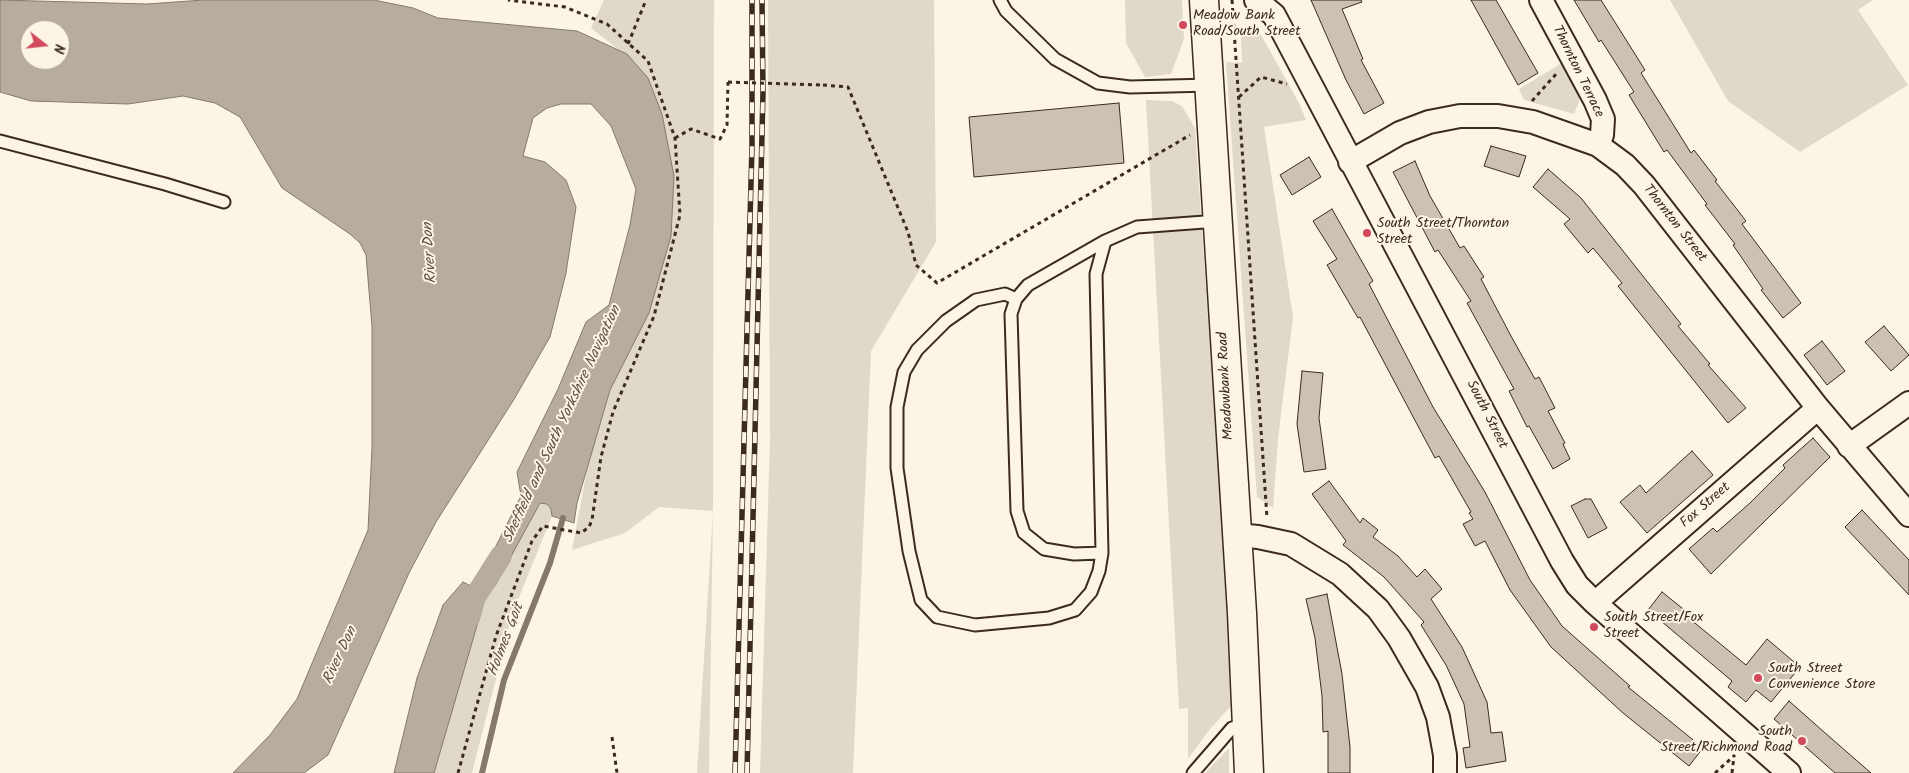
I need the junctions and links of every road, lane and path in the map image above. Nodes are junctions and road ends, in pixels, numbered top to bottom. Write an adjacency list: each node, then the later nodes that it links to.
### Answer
1 (508, 0): 8 (path)
2 (646, 0): 8 (path)
3 (1000, 0): 10 (lane)
4 (1204, 0): 10 (main road, Meadowbank Road)
5 (1232, 0): 12 (path)
6 (1256, 0): 11 (street, South Street)
7 (1541, 0): 9 (street, Thornton Terrace)
8 (628, 44): 15 (path)
9 (1572, 58): 13 (path); 17 (street, Thornton Terrace)
10 (1210, 85): 14 (main road, Meadowbank Road)
11 (1314, 91): 12 (path); 18 (street, South Street)
12 (1239, 97): 28 (path)
13 (1519, 120): 17 (street, Thornton Street); 18 (street, Thornton Street)
14 (1212, 122): 15 (path, bridge); 20 (main road, Meadowbank Road)
15 (675, 138): 35 (path)
16 (0, 141): 19 (lane)
17 (1598, 145): 24 (street, Thornton Street)
18 (1350, 162): 30 (street, South Street)
19 (224, 202)
20 (1218, 221): 21 (lane); 27 (main road, Meadowbank Road)
21 (1104, 241): 22 (lane); 29 (lane)
22 (1016, 299): 29 (lane); 29 (lane)
23 (1909, 403): 25 (street)
24 (1818, 408): 25 (street, Thornton Street); 30 (street, Fox Street)
25 (1849, 446): 26 (street, Thornton Street)
26 (1909, 515)
27 (1237, 535): 28 (street); 31 (main road, Meadowbank Road)
28 (1268, 539): 39 (street)
29 (1102, 553)
30 (1595, 603): 33 (street, South Street)
31 (1248, 724): 37 (lane); 38 (main road, Meadowbank Road)
32 (612, 738): 36 (path)
33 (1750, 739): 34 (path); 42 (street, South Street)
34 (1734, 755): 40 (path); 41 (path)
35 (458, 773)
36 (617, 773)
37 (1193, 773)
38 (1249, 773)
39 (1445, 773)
40 (1715, 773)
41 (1732, 773)
42 (1789, 773)

